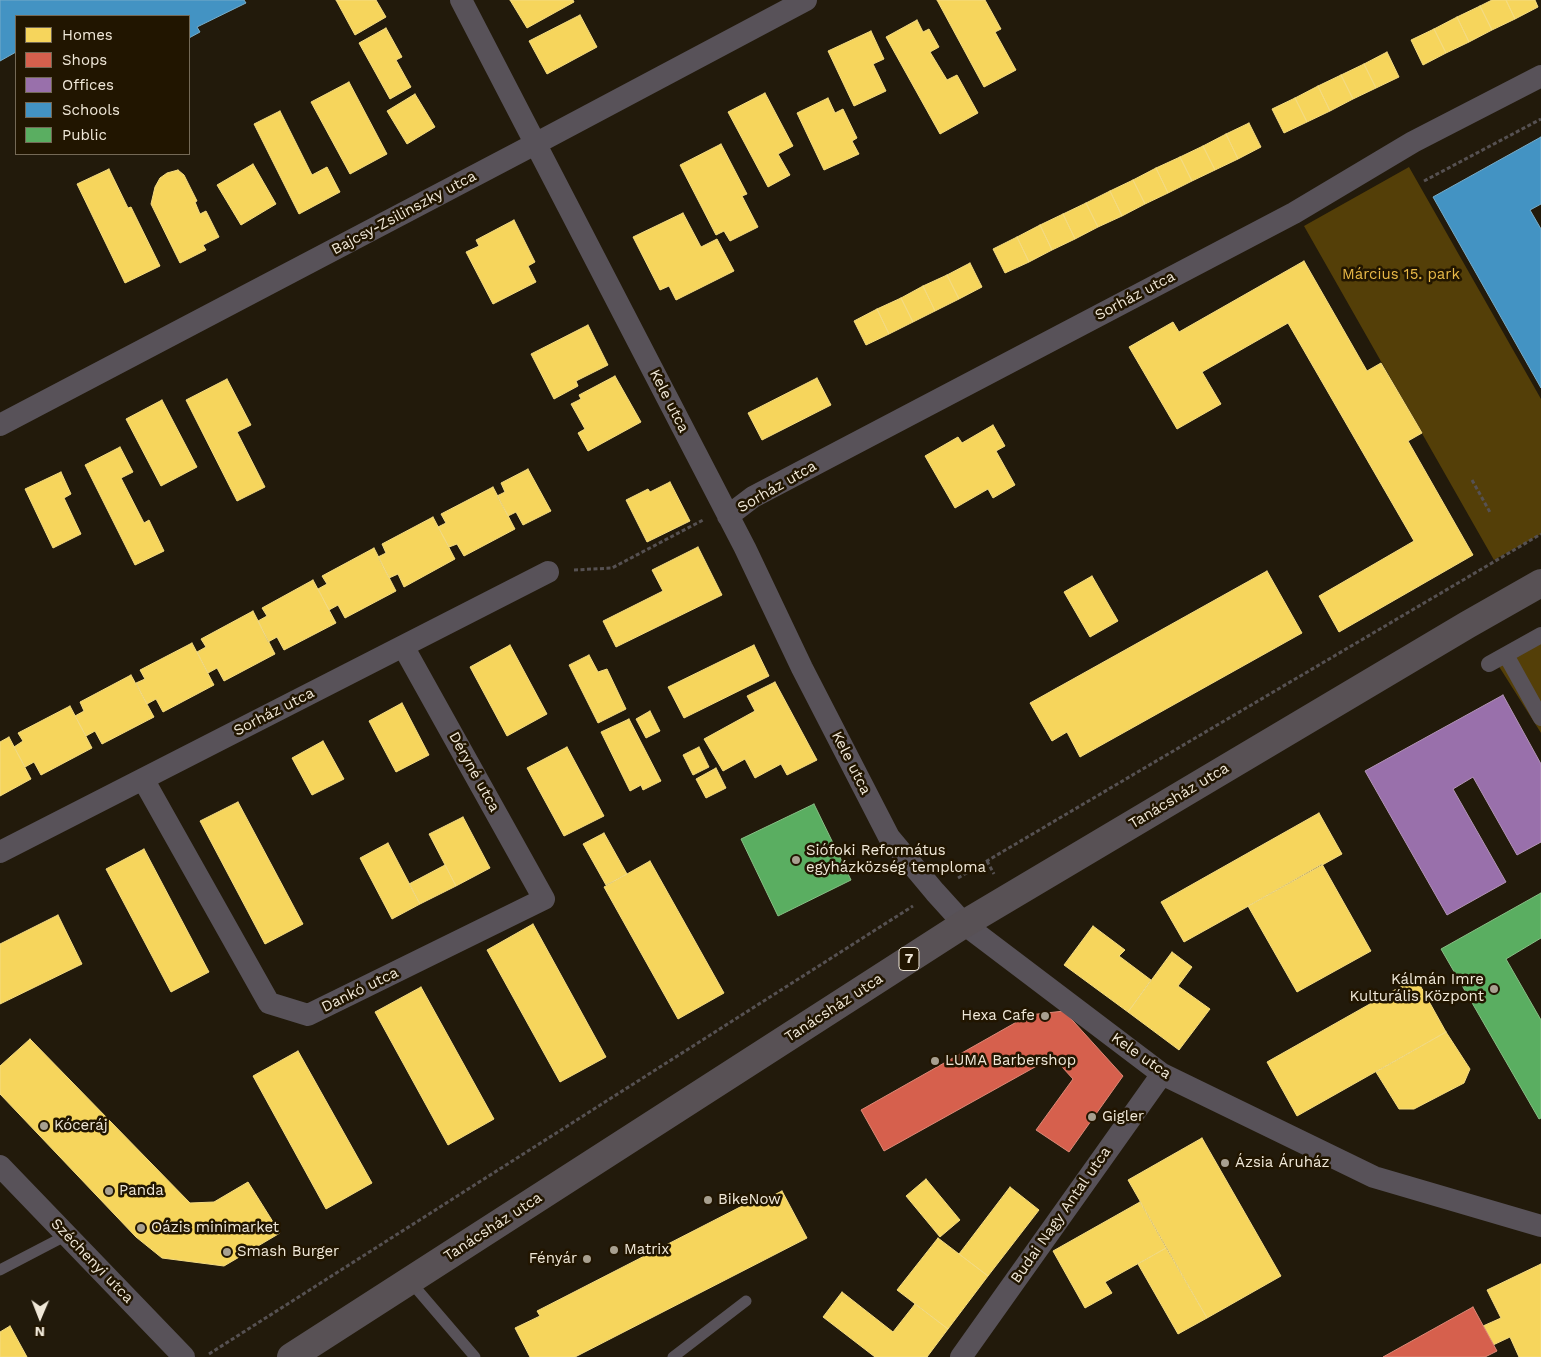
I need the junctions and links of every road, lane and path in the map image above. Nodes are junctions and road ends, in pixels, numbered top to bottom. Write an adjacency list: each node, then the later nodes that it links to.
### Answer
1 (461, 0): 5 (street, Kele utca)
2 (806, 0): 5 (street, Bajcsy-Zsilinszky utca)
3 (1541, 76): 10 (street, Sorház utca)
4 (1541, 119): 6 (path)
5 (535, 144): 7 (street, Bajcsy-Zsilinszky utca); 10 (street, Kele utca)
6 (1424, 181)
7 (0, 425)
8 (1472, 480): 9 (path)
9 (1491, 514)
10 (728, 516): 22 (street, Kele utca)
11 (704, 520): 13 (path)
12 (1541, 534): 22 (path)
13 (548, 572): 16 (street, Sorház utca)
14 (1541, 583): 24 (main road, Tanácsház utca / 7)
15 (1541, 635): 17 (street)
16 (404, 646): 20 (street, Sorház utca); 23 (street, Déryné utca)
17 (1506, 655): 18 (street); 19 (street)
18 (1489, 664)
19 (1541, 718)
20 (143, 779): 21 (street, Sorház utca); 23 (street, Dankó utca)
21 (0, 852)
22 (935, 892): 24 (street, Kele utca); 33 (path)
23 (544, 898)
24 (964, 924): 25 (street, Kele utca); 30 (main road, Tanácsház utca / 7)
25 (1162, 1074): 27 (street, Kele utca); 37 (street, Budai Nagy Antal utca)
26 (0, 1166): 28 (street, Széchenyi utca)
27 (1541, 1226)
28 (67, 1235): 29 (lane); 32 (street, Széchenyi utca)
29 (0, 1270)
30 (409, 1280): 34 (main road, Tanácsház utca / 7); 35 (lane)
31 (746, 1301): 36 (lane)
32 (184, 1357)
33 (205, 1357)
34 (291, 1357)
35 (476, 1357)
36 (673, 1357)
37 (961, 1357)

